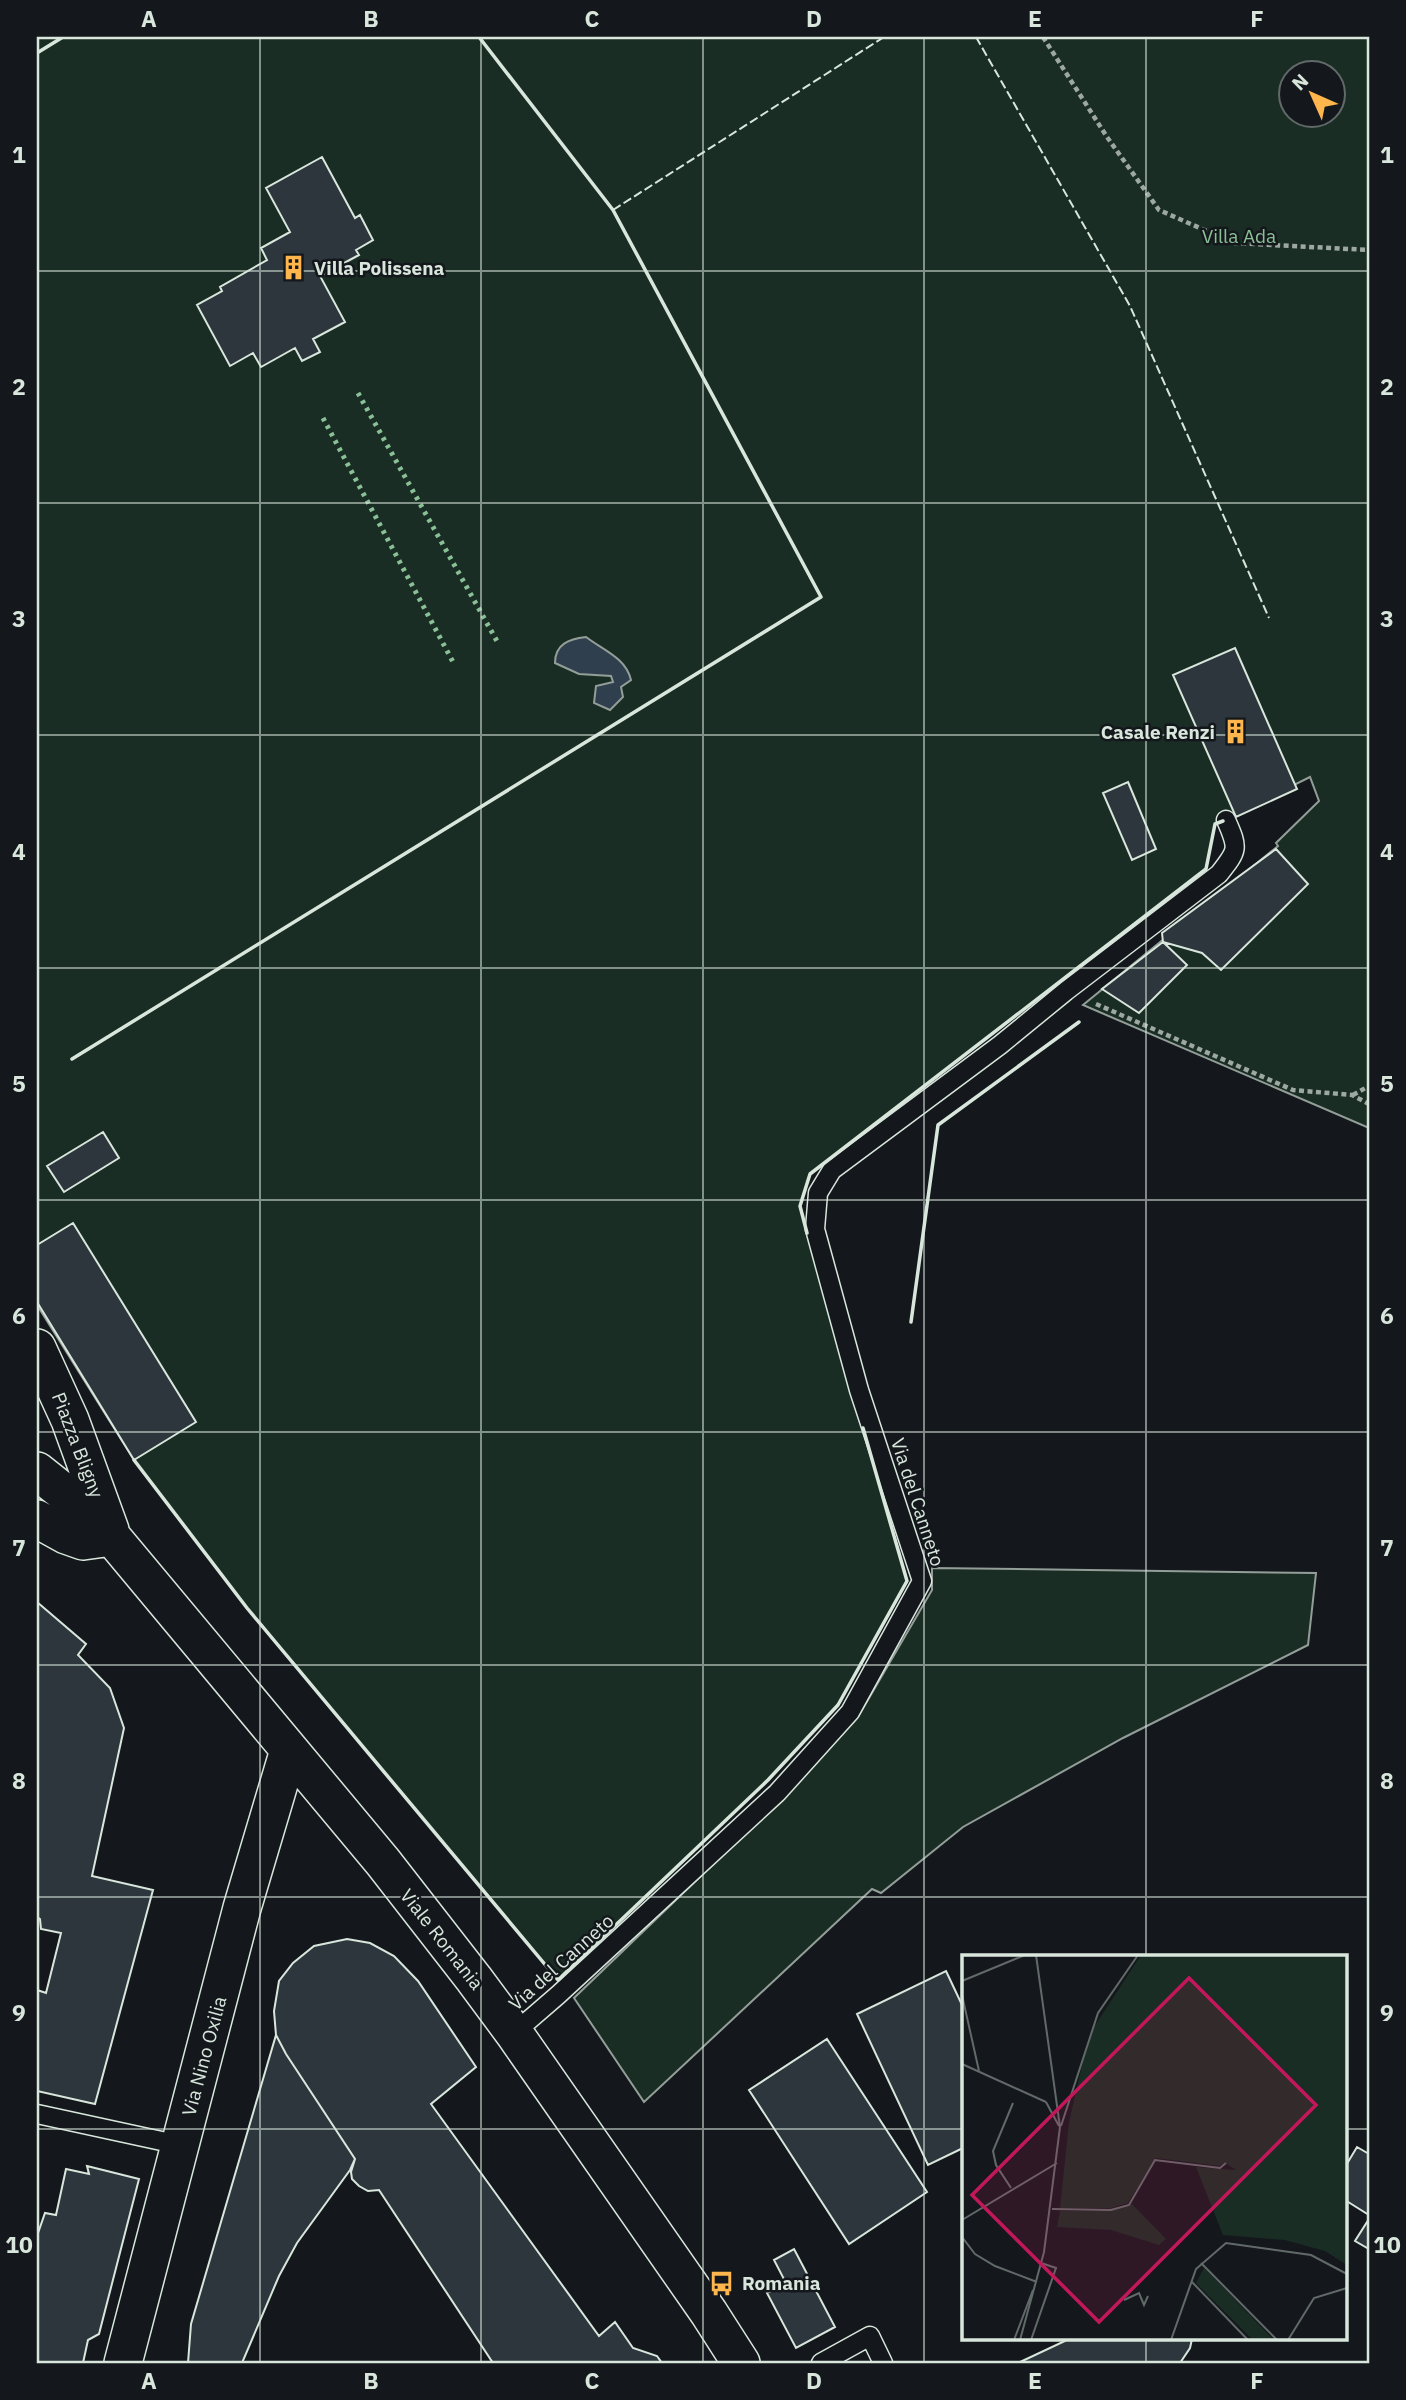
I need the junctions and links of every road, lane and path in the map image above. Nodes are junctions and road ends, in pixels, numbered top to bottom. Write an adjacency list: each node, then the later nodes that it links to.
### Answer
1 (1043, 37): 2 (path)
2 (1369, 250)
3 (1226, 820): 4 (lane, Via del Canneto)
4 (1066, 991): 6 (path); 13 (lane, Via del Canneto)
5 (1369, 1086): 6 (path)
6 (1352, 1095): 7 (path)
7 (1369, 1104)
8 (40, 1360): 11 (street, Piazza Bligny)
9 (37, 1471): 11 (street, Piazza Bligny)
10 (37, 1519): 11 (street)
11 (112, 1537): 12 (street, Viale Romania)
12 (289, 1750): 13 (street, Viale Romania); 15 (street, Via Nino Oxilia)
13 (514, 2033): 17 (street, Viale Romania)
14 (37, 2114): 15 (lane)
15 (180, 2146): 16 (street, Via Nino Oxilia)
16 (123, 2363)
17 (741, 2363)
18 (821, 2363): 19 (lane)
19 (883, 2363)

